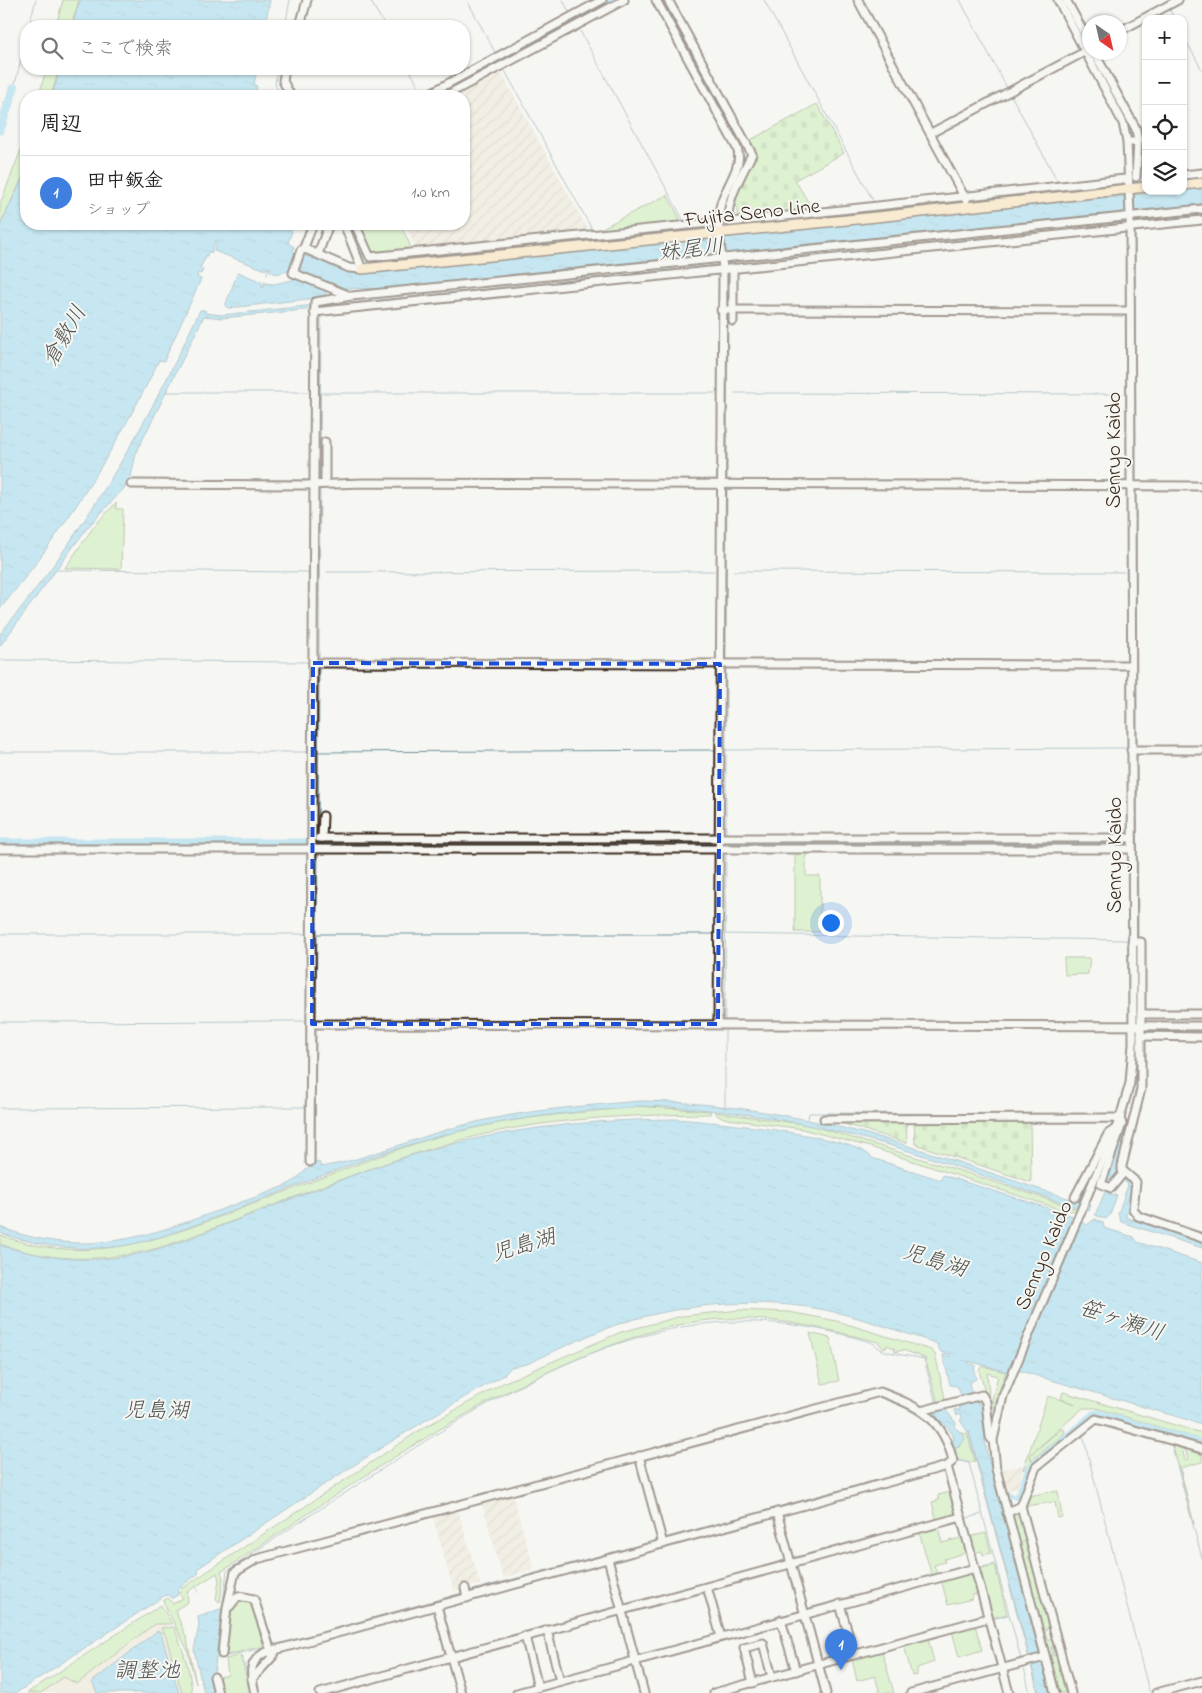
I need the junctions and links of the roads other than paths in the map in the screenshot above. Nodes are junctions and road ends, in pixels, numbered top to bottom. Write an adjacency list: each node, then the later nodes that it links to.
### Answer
1 (307, 0): 10 (street)
2 (602, 0): 11 (street)
3 (624, 0): 11 (street)
4 (656, 0): 24 (street)
5 (668, 0): 24 (street)
6 (858, 0): 25 (street)
7 (1058, 0): 14 (street, Senryo Kaido)
8 (1066, 0): 13 (street)
9 (1178, 0): 12 (street)
10 (302, 20)
11 (571, 22): 18 (street); 23 (street)
12 (1127, 28)
13 (1082, 34)
14 (1082, 38)
15 (1082, 53): 25 (street)
16 (1094, 60): 26 (street, Senryo Kaido)
17 (1095, 60): 26 (street)
18 (470, 73)
19 (284, 75): 21 (street)
20 (466, 75): 22 (street)
21 (288, 90)
22 (437, 90)
23 (455, 90)
24 (717, 100): 35 (street); 35 (street)
25 (931, 133): 36 (street)
26 (1134, 142): 29 (street); 34 (street, Senryo Kaido)
27 (1202, 173): 28 (street)
28 (1187, 175)
29 (1132, 178): 30 (street); 36 (street)
30 (1142, 178)
31 (1202, 183): 32 (main road)
32 (1187, 185)
33 (1142, 188): 34 (main road, Fujita Seno Line)
34 (1129, 191): 36 (main road, Fujita Seno Line); 38 (street, Senryo Kaido)
35 (730, 194): 36 (street); 40 (street)
36 (966, 201): 40 (main road, Fujita Seno Line)
37 (1202, 210): 38 (street)
38 (1130, 217): 45 (street); 55 (street, Senryo Kaido)
39 (1202, 220): 45 (street)
40 (720, 228): 46 (main road, Fujita Seno Line); 46 (street); 49 (street)
41 (311, 230): 47 (street)
42 (327, 230): 48 (street)
43 (346, 230): 51 (street)
44 (359, 230): 46 (street)
45 (1021, 233): 49 (street); 50 (street)
46 (551, 243): 51 (main road, Fujita Seno Line)
47 (303, 250): 48 (street); 52 (street)
48 (318, 254): 51 (street)
49 (722, 263): 50 (street); 52 (street); 53 (street); 54 (street)
50 (733, 268): 53 (street)
51 (362, 269)
52 (352, 296): 54 (street)
53 (729, 309): 55 (street); 56 (street); 59 (street)
54 (317, 310): 58 (street)
55 (1130, 311): 61 (street, Senryo Kaido)
56 (733, 321)
57 (325, 442): 58 (street)
58 (319, 482): 59 (street); 60 (street); 63 (street)
59 (720, 482): 61 (street); 64 (street)
60 (131, 484)
61 (1135, 486): 62 (street); 65 (street, Senryo Kaido)
62 (1202, 486)
63 (317, 663): 64 (street); 71 (street)
64 (722, 663): 65 (street); 70 (street)
65 (1131, 665): 66 (street, Senryo Kaido)
66 (1135, 750): 67 (street); 69 (street, Senryo Kaido)
67 (1202, 750)
68 (323, 816): 71 (street)
69 (1132, 838): 70 (street); 72 (street, Senryo Kaido)
70 (722, 841): 71 (street); 71 (street); 72 (street); 78 (street)
71 (316, 843): 73 (street); 77 (street)
72 (1132, 849): 74 (street, Senryo Kaido)
73 (0, 850)
74 (1136, 942): 75 (street); 79 (street, Senryo Kaido)
75 (1141, 1014): 76 (street); 81 (street)
76 (1202, 1014)
77 (314, 1023): 78 (street); 86 (street)
78 (721, 1023): 79 (street)
79 (1133, 1026): 81 (street); 83 (street, Senryo Kaido)
80 (1202, 1026): 81 (street)
81 (1141, 1031): 82 (street); 87 (street)
82 (1202, 1037)
83 (1120, 1118): 84 (street); 85 (street, Senryo Kaido); 87 (street)
84 (824, 1119)
85 (1115, 1130): 88 (street); 91 (street, Senryo Kaido)
86 (310, 1162)
87 (1122, 1175): 89 (street)
88 (1075, 1197)
89 (1202, 1238)
90 (921, 1411): 91 (street); 93 (street); 94 (street)
91 (993, 1440): 97 (street, Senryo Kaido)
92 (1202, 1449): 95 (street)
93 (639, 1456): 99 (street); 106 (street)
94 (950, 1462): 96 (street); 98 (street)
95 (1021, 1506): 97 (street); 141 (street)
96 (777, 1512): 99 (street); 101 (street)
97 (1007, 1513): 118 (street, Senryo Kaido)
98 (961, 1518): 101 (street); 102 (street)
99 (662, 1540): 100 (street)
100 (608, 1559): 105 (street); 107 (street)
101 (791, 1564): 103 (street); 108 (street)
102 (975, 1568): 104 (street); 109 (street)
103 (707, 1587): 107 (street); 113 (street)
104 (840, 1605): 108 (street); 116 (street)
105 (437, 1606): 114 (street); 117 (street)
106 (227, 1607): 114 (street); 115 (street)
107 (621, 1610): 111 (street); 119 (street)
108 (804, 1614): 110 (street); 120 (street)
109 (988, 1618): 116 (street); 121 (street)
110 (781, 1620): 113 (street); 122 (street)
111 (547, 1630): 112 (street); 127 (street)
112 (525, 1636): 117 (street); 129 (street)
113 (721, 1637): 119 (street)
114 (271, 1648): 125 (street); 125 (street)
115 (222, 1654)
116 (854, 1655): 120 (street)
117 (451, 1657): 132 (street); 133 (street)
118 (1044, 1657): 121 (street); 140 (street, Senryo Kaido)
119 (635, 1661): 127 (street); 135 (street)
120 (818, 1665): 122 (street); 137 (street)
121 (1002, 1668): 138 (street); 139 (street)
122 (796, 1671): 124 (street)
123 (214, 1677): 130 (street)
124 (772, 1677): 128 (street); 128 (street)
125 (252, 1679): 131 (street)
126 (1202, 1680): 142 (street)
127 (560, 1681): 129 (street)
128 (752, 1683): 136 (street)
129 (538, 1687): 134 (street)
130 (218, 1693)
131 (255, 1693)
132 (320, 1693)
133 (461, 1693)
134 (517, 1693)
135 (644, 1693)
136 (714, 1693)
137 (826, 1693)
138 (911, 1693)
139 (1009, 1693)
140 (1055, 1693)
141 (1071, 1693)
142 (1156, 1693)

